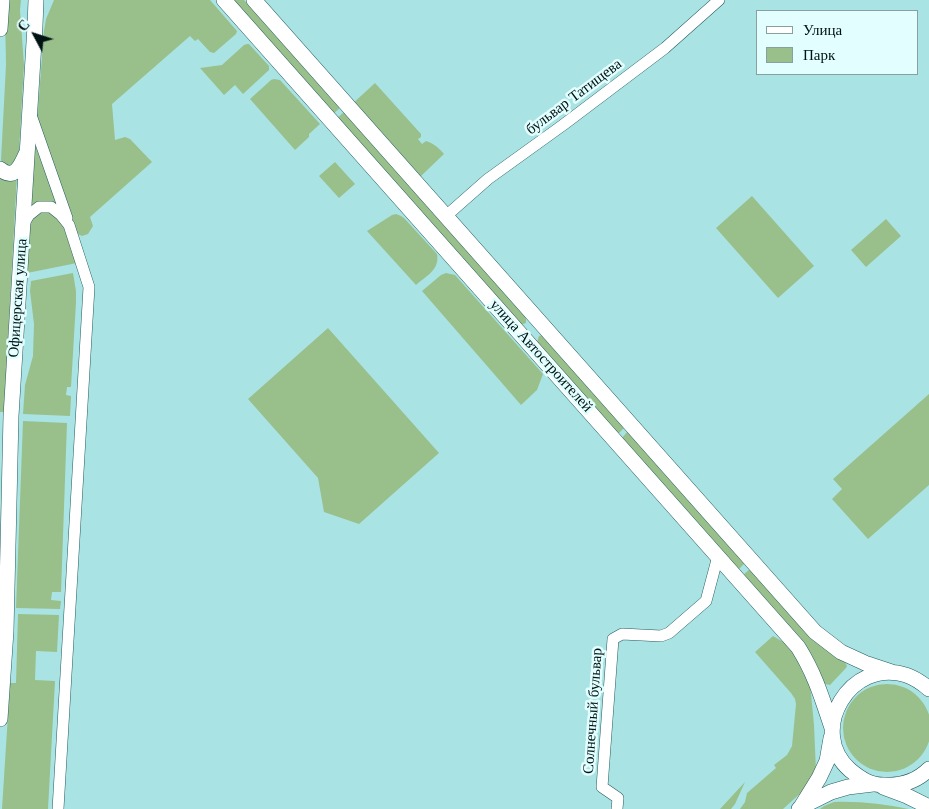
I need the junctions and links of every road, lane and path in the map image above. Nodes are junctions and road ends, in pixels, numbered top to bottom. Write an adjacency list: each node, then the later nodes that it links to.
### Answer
1 (2, 0): 8 (main road)
2 (36, 0): 7 (main road, Офицерская улица)
3 (47, 0): 7 (main road)
4 (224, 0): 16 (main road, улица Автостроителей)
5 (254, 0): 12 (main road, улица Автостроителей)
6 (719, 0): 12 (street, бульвар Татищева)
7 (36, 26): 9 (main road, Офицерская улица)
8 (0, 28)
9 (30, 111): 10 (main road, Офицерская улица); 13 (street, Офицерская улица)
10 (28, 147): 11 (main road, Офицерская улица); 14 (main road, Офицерская улица)
11 (0, 169)
12 (446, 216): 15 (main road, улица Автостроителей)
13 (69, 225): 14 (street); 27 (street, Офицерская улица)
14 (22, 226): 21 (main road, Офицерская улица)
15 (541, 323): 16 (main road); 18 (main road, улица Автостроителей)
16 (525, 338): 17 (main road, улица Автостроителей)
17 (718, 556): 22 (main road, улица Автостроителей); 28 (street, Солнечный бульвар)
18 (899, 673): 19 (main road); 20 (main road); 22 (main road)
19 (929, 675)
20 (929, 689)
21 (0, 719)
22 (832, 731): 24 (main road, улица Автостроителей); 26 (main road)
23 (929, 769): 24 (main road)
24 (875, 785): 25 (main road); 26 (main road)
25 (929, 807)
26 (800, 808)
27 (58, 809)
28 (617, 809)

